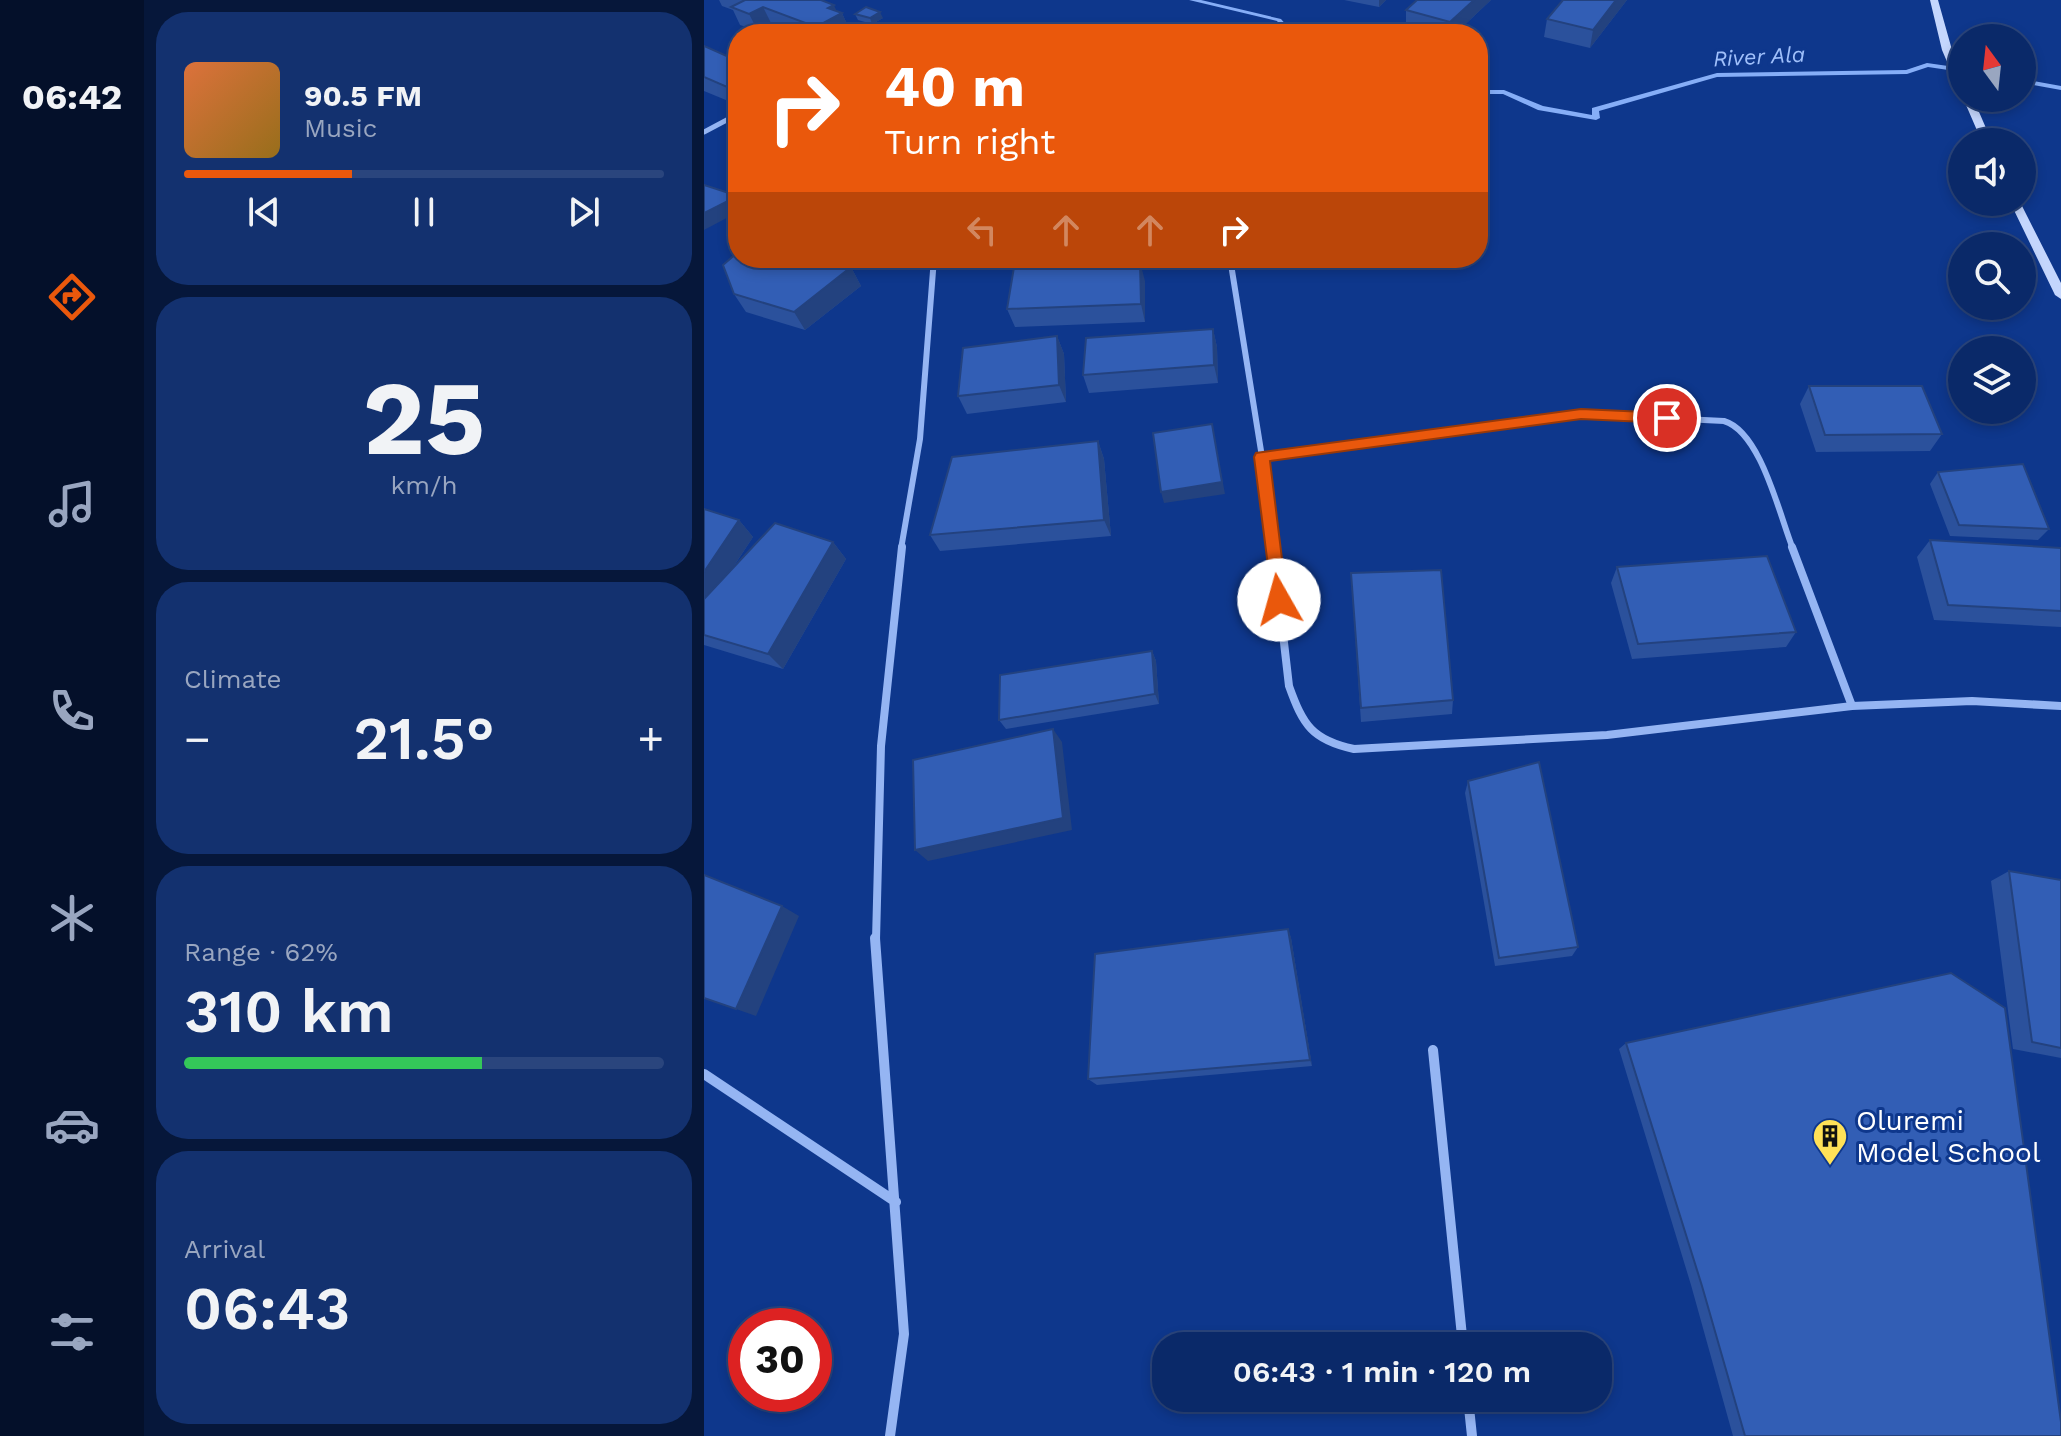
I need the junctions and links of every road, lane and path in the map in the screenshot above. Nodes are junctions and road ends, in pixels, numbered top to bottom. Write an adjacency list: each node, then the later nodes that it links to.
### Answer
1 (1934, 0): 2 (main road)
2 (1948, 50)
3 (728, 119): 4 (street)
4 (704, 132)
5 (2022, 216): 8 (main road)
6 (933, 268): 14 (street)
7 (1232, 268): 9 (street)
8 (2061, 295)
9 (1262, 457): 10 (street); 10 (street)
10 (1852, 706): 11 (street)
11 (2061, 706)
12 (1433, 1050): 15 (street)
13 (704, 1074): 14 (street)
14 (896, 1202): 17 (street)
15 (1462, 1332)
16 (1469, 1412): 18 (street)
17 (890, 1436)
18 (1472, 1436)

